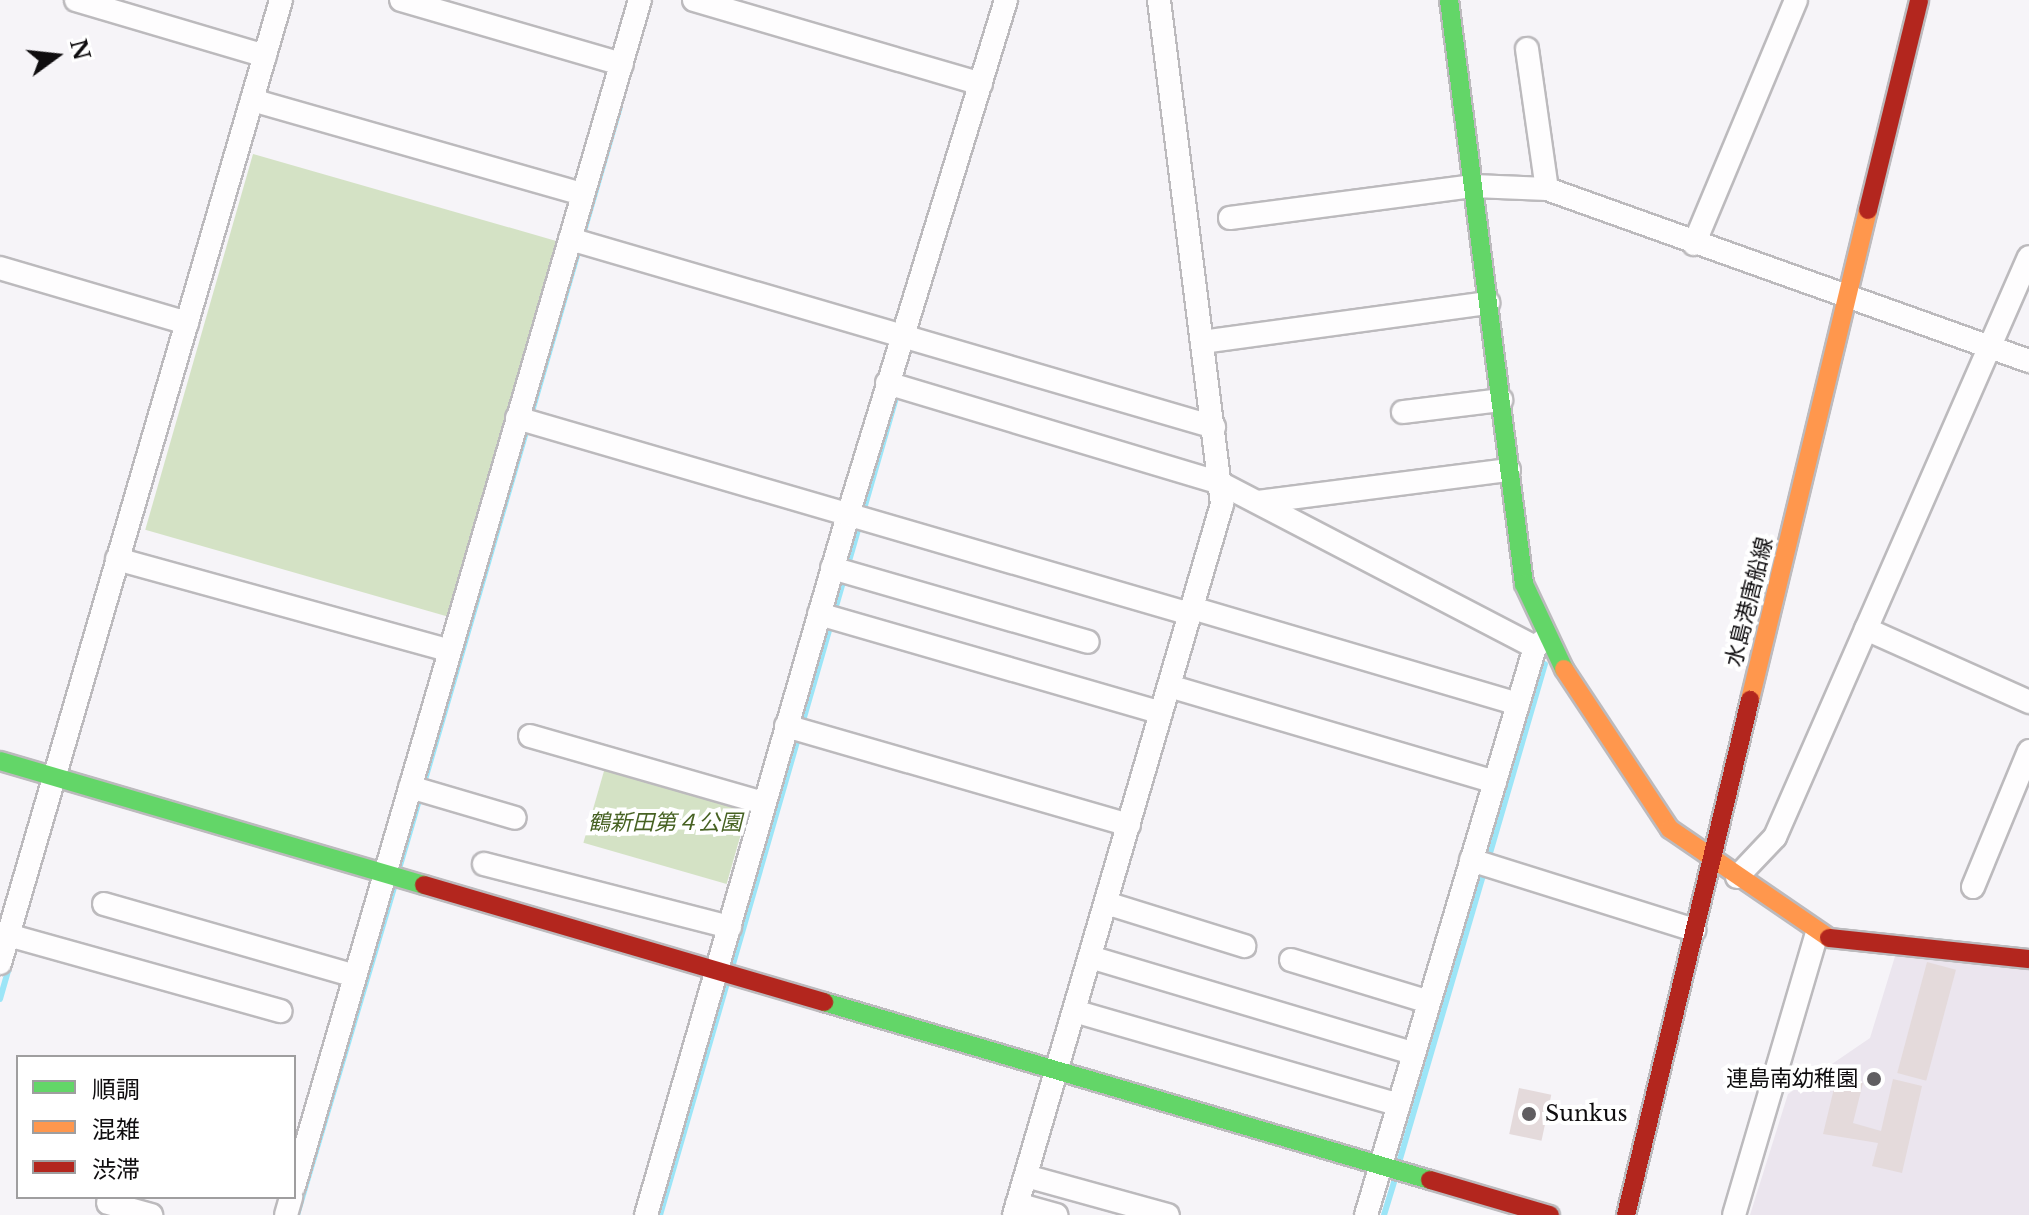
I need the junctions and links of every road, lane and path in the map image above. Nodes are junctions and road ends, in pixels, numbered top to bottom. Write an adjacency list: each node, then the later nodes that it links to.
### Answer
1 (76, 0): 12 (street)
2 (281, 0): 12 (street)
3 (401, 0): 13 (street)
4 (640, 0): 13 (street)
5 (694, 0): 14 (street)
6 (1006, 0): 14 (street)
7 (1159, 0): 28 (street)
8 (1449, 0): 16 (street)
9 (1796, 0): 21 (street)
10 (1919, 0): 24 (street, 水島港唐船線)
11 (1527, 49): 17 (street)
12 (265, 56): 15 (street)
13 (622, 64): 18 (street)
14 (981, 84): 27 (street)
15 (258, 102): 18 (street); 26 (street)
16 (1480, 186): 17 (street); 19 (street); 25 (street)
17 (1547, 189): 21 (street)
18 (583, 194): 20 (street)
19 (1230, 218)
20 (577, 240): 27 (street); 34 (street)
21 (1694, 244): 24 (street)
22 (2029, 257): 29 (street)
23 (0, 268): 26 (street)
24 (1848, 292): 29 (street); 62 (street, 水島港唐船線)
25 (1488, 303): 28 (street); 32 (street)
26 (187, 323): 40 (street)
27 (909, 339): 31 (street); 35 (street)
28 (1202, 342): 35 (street)
29 (1992, 344): 30 (street); 44 (street)
30 (2029, 361)
31 (895, 386): 37 (street); 39 (street)
32 (1501, 400): 33 (street); 36 (street)
33 (1403, 412)
34 (525, 421): 39 (street); 47 (street)
35 (1214, 427): 37 (street)
36 (1509, 470): 38 (street); 46 (street)
37 (1220, 483): 38 (street); 42 (street)
38 (1258, 502): 46 (street)
39 (856, 519): 41 (street); 42 (street)
40 (124, 561): 47 (street); 56 (street)
41 (841, 570): 43 (street); 45 (street)
42 (1191, 611): 48 (street); 50 (street)
43 (827, 617): 51 (street); 52 (street)
44 (1866, 629): 49 (street); 66 (street)
45 (1088, 642)
46 (1540, 643): 50 (street); 62 (street)
47 (448, 650): 58 (street)
48 (1169, 686): 51 (street); 57 (street)
49 (2029, 702)
50 (1518, 704): 57 (street)
51 (1161, 713): 61 (street)
52 (795, 729): 59 (street); 61 (street)
53 (530, 736): 59 (street)
54 (2029, 751): 67 (street)
55 (0, 761): 56 (street)
56 (60, 778): 65 (street); 73 (street)
57 (1495, 782): 63 (street)
58 (418, 789): 60 (street); 65 (street)
59 (764, 803): 70 (street)
60 (515, 818)
61 (1129, 825): 68 (street)
62 (1711, 862): 66 (street); 71 (street, 水島港唐船線)
63 (1481, 863): 71 (street); 81 (street)
64 (484, 864): 70 (street)
65 (394, 876): 79 (street); 80 (street)
66 (1737, 877): 72 (street)
67 (1973, 887)
68 (1106, 903): 74 (street); 75 (street)
69 (104, 904): 80 (street)
70 (730, 927): 79 (street)
71 (1694, 930): 99 (street, 水島港唐船線)
72 (1817, 933): 76 (street); 100 (street)
73 (14, 937): 78 (street); 82 (street)
74 (1244, 946)
75 (1090, 957): 83 (street); 84 (street)
76 (2028, 957)
77 (1291, 960): 81 (street)
78 (0, 963)
79 (725, 974): 85 (street); 94 (street)
80 (355, 976): 87 (street)
81 (1429, 1002): 84 (street)
82 (281, 1011)
83 (1074, 1011): 85 (street); 86 (street)
84 (1413, 1053): 86 (street)
85 (1057, 1071): 88 (street); 90 (street)
86 (1399, 1105): 88 (street)
87 (300, 1142): 89 (street)
88 (1391, 1168): 97 (street); 98 (street)
89 (296, 1171)
90 (1026, 1176): 92 (street); 96 (street)
91 (108, 1203): 93 (street)
92 (1016, 1210): 95 (street)
93 (151, 1215)
94 (646, 1215)
95 (1056, 1215)
96 (1168, 1215)
97 (1366, 1215)
98 (1550, 1215)
99 (1626, 1215)
100 (1734, 1215)

